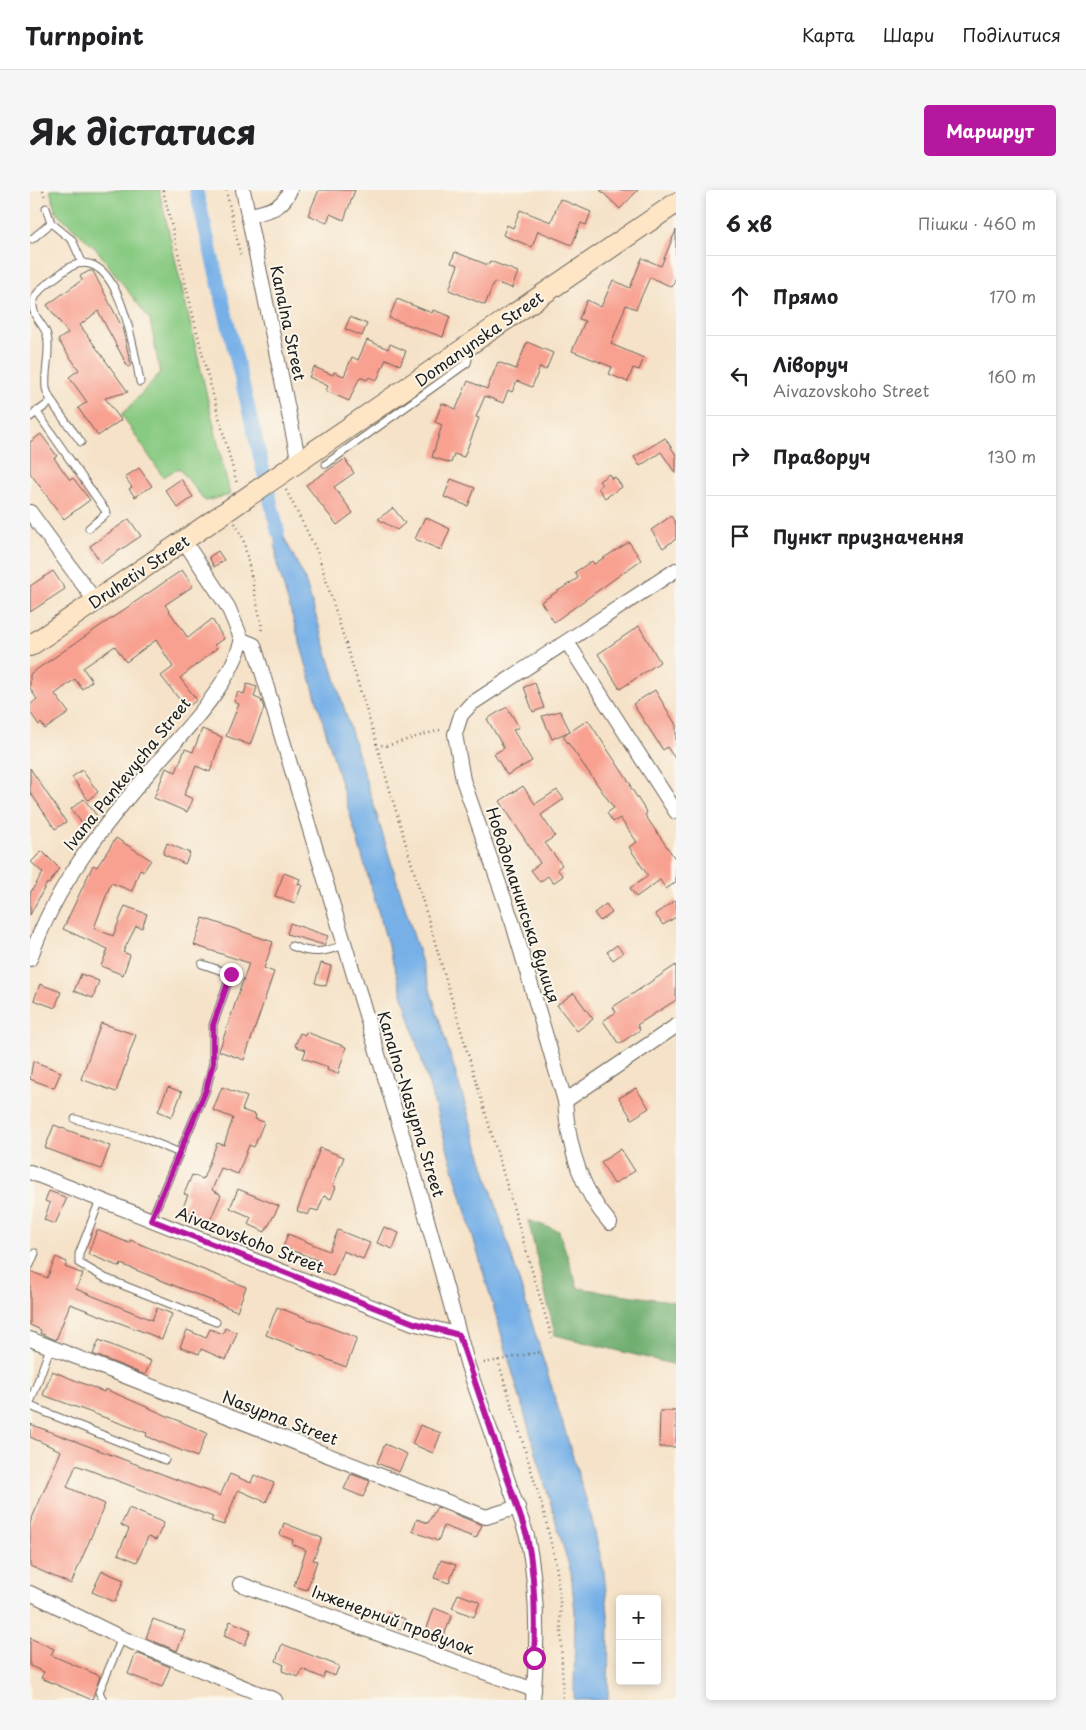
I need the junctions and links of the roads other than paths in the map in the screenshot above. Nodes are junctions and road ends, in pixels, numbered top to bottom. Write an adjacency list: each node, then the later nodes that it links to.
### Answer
1 (243, 190): 5 (street, Kanalna Street)
2 (290, 190): 5 (street)
3 (676, 203): 9 (main road, Domanynska Street)
4 (46, 208): 6 (lane)
5 (248, 216): 15 (street, Kanalna Street)
6 (51, 223): 7 (lane); 8 (lane)
7 (32, 239)
8 (82, 262): 10 (lane); 11 (lane)
9 (466, 349): 15 (main road, Domanynska Street); 16 (lane)
10 (140, 382)
11 (52, 401): 12 (lane); 14 (lane)
12 (36, 411): 13 (lane); 19 (lane)
13 (30, 417)
14 (81, 442)
15 (299, 463): 17 (main road, Domanynska Street)
16 (326, 464)
17 (284, 480): 20 (main road, Druhetiv Street)
18 (30, 512): 22 (street)
19 (89, 528)
20 (184, 541): 22 (main road, Druhetiv Street); 24 (street, Kanalno-Nasypna Street)
21 (676, 570): 23 (street)
22 (96, 602): 25 (main road, Druhetiv Street)
23 (567, 642): 26 (street); 32 (street, Новодоманинська вулиця)
24 (248, 643): 27 (street, Kanalno-Nasypna Street); 29 (street, Ivana Pankevycha Street)
25 (30, 646)
26 (676, 812)
27 (345, 945): 28 (lane); 42 (street, Kanalno-Nasypna Street)
28 (292, 946)
29 (30, 959)
30 (202, 964): 34 (lane)
31 (676, 1026): 32 (street)
32 (566, 1101): 38 (street, Новодоманинська вулиця)
33 (75, 1119): 34 (lane)
34 (180, 1153): 37 (lane)
35 (30, 1172): 36 (street, Aivazovskoho Street)
36 (100, 1200): 37 (street, Aivazovskoho Street); 41 (lane)
37 (151, 1220): 42 (street, Aivazovskoho Street)
38 (610, 1223)
39 (35, 1253): 40 (lane)
40 (30, 1265)
41 (216, 1322)
42 (459, 1335): 47 (street, Kanalno-Nasypna Street)
43 (30, 1339): 44 (street, Nasypna Street)
44 (50, 1348): 45 (lane); 47 (street, Nasypna Street)
45 (30, 1405): 46 (lane)
46 (165, 1460)
47 (518, 1507): 51 (street, Kanalno-Nasypna Street)
48 (240, 1584): 51 (street, Інженерний провулок)
49 (30, 1593): 50 (street)
50 (122, 1638): 52 (lane); 53 (street)
51 (533, 1695)
52 (102, 1700)
53 (275, 1700)

